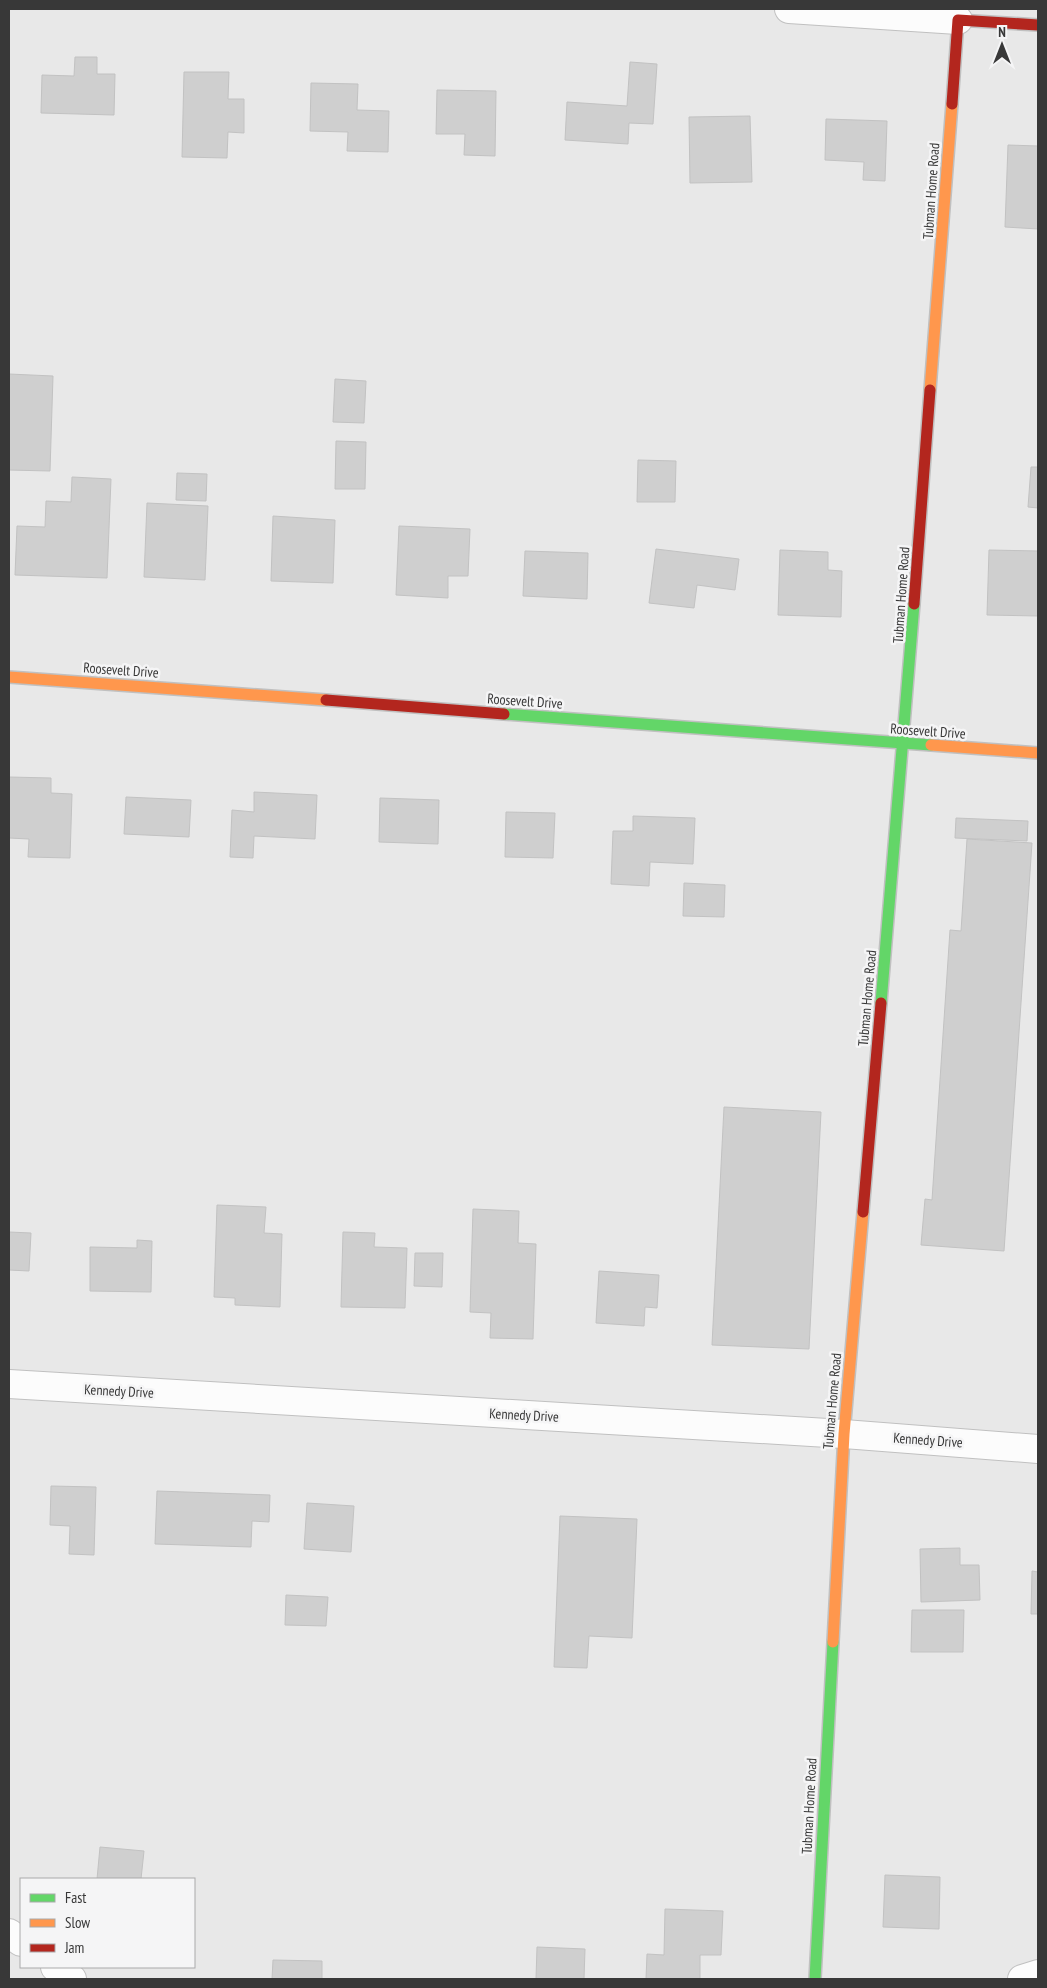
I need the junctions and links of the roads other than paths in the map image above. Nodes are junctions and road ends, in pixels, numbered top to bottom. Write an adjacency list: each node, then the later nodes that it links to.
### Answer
1 (789, 9): 2 (street)
2 (958, 20): 3 (street); 5 (street, Tubman Home Road)
3 (1038, 25)
4 (9, 677): 5 (street, Roosevelt Drive)
5 (904, 744): 6 (street, Roosevelt Drive); 8 (street, Tubman Home Road)
6 (1038, 753)
7 (9, 1384): 8 (street, Kennedy Drive)
8 (844, 1434): 9 (street, Kennedy Drive); 15 (street, Tubman Home Road)
9 (1038, 1448)
10 (9, 1933): 11 (street)
11 (20, 1941)
12 (56, 1968): 14 (street)
13 (1038, 1974): 16 (street)
14 (72, 1979)
15 (815, 1979)
16 (1022, 1979)

